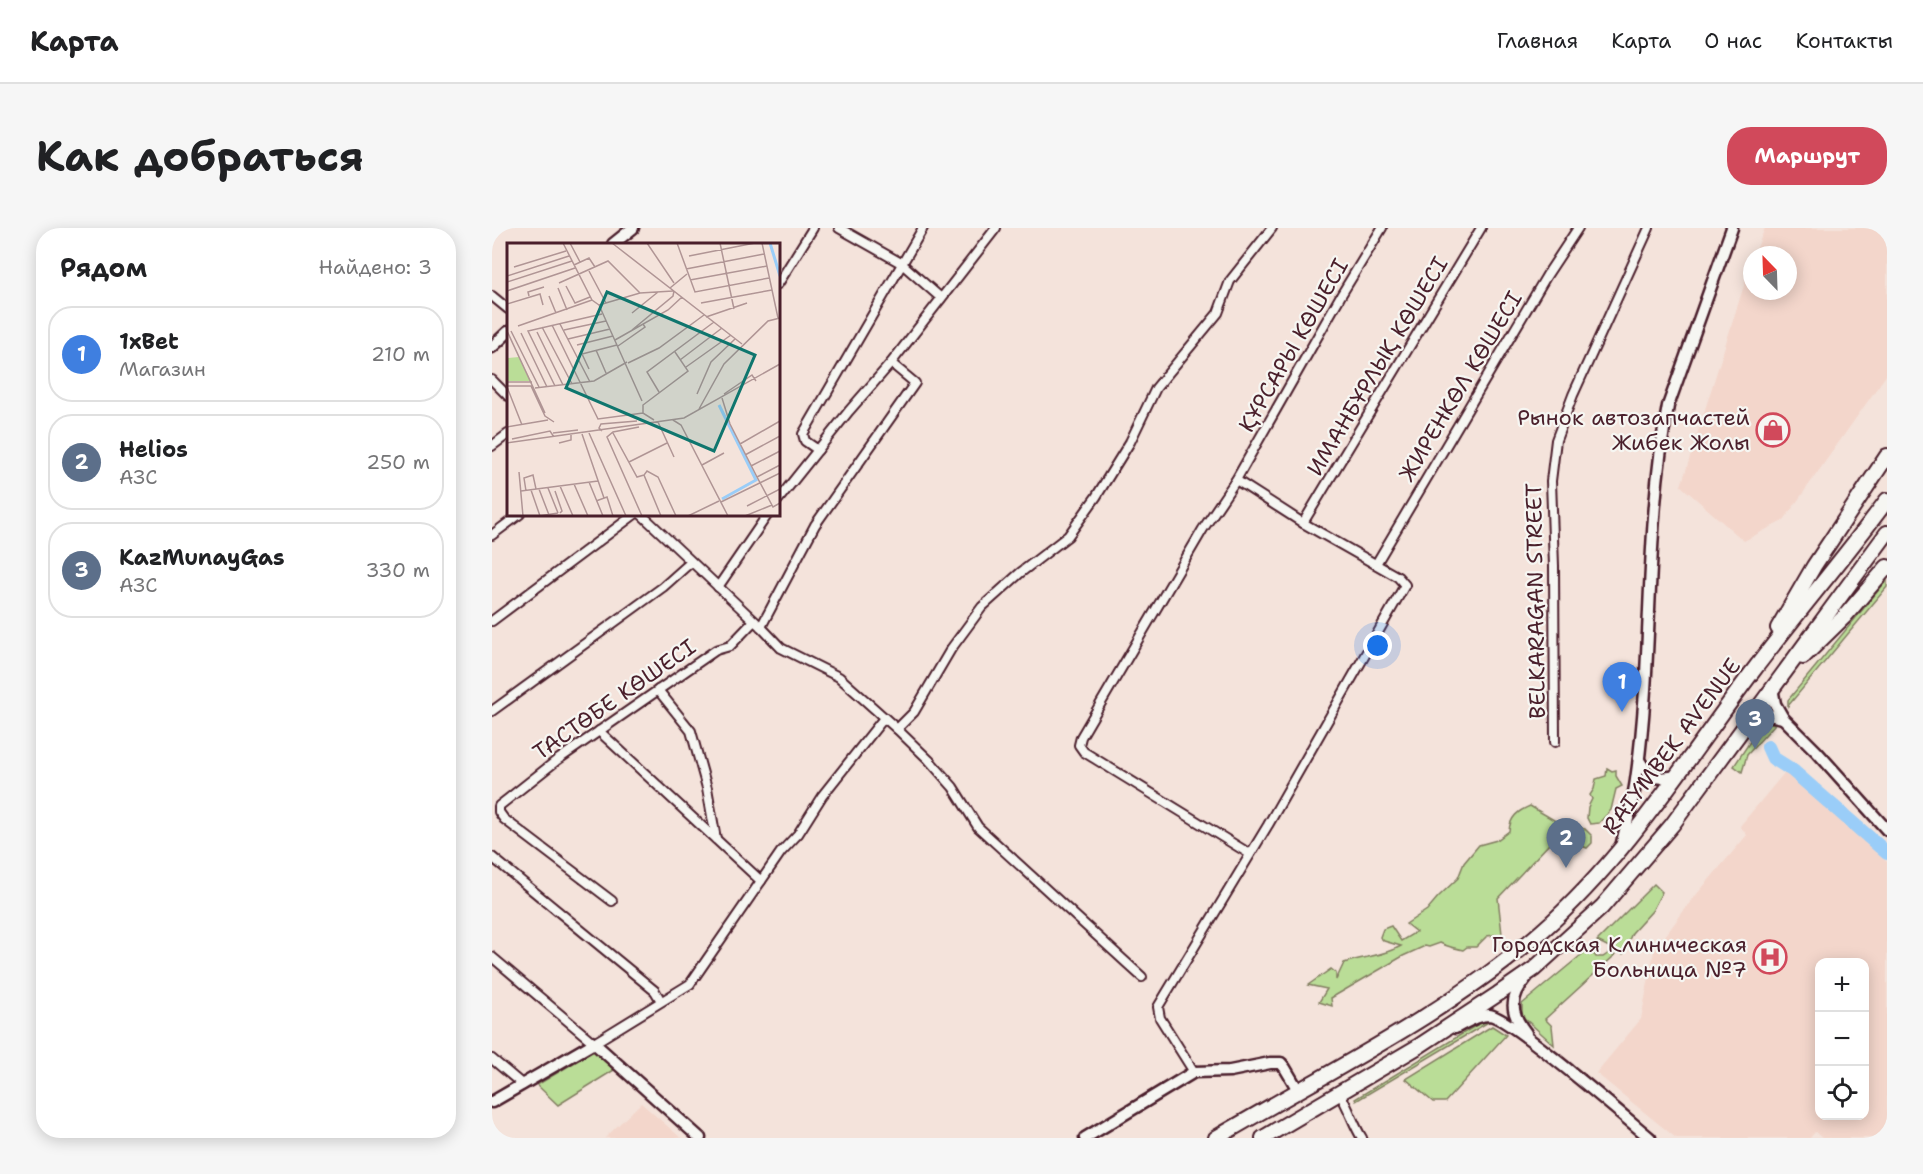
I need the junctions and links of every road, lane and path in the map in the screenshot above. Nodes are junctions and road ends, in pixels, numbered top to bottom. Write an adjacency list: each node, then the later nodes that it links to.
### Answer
1 (633, 228): 12 (main road)
2 (813, 228): 14 (street)
3 (839, 228): 13 (street)
4 (923, 228): 13 (street)
5 (996, 228): 16 (street)
6 (1272, 228): 50 (street)
7 (1382, 228): 27 (street, ҚҰРСАРЫ КӨШЕСІ)
8 (1481, 228): 34 (street, ИМАНБҰРЛЫҚ КӨШЕСІ)
9 (1578, 228): 38 (street, ЖИРЕНКӨЛ КӨШЕСІ)
10 (1649, 228): 52 (street, BELKARAGAN STREET)
11 (1732, 228): 53 (main road)
12 (614, 243)
13 (901, 263): 16 (street); 25 (street)
14 (780, 281)
15 (492, 296): 17 (street)
16 (941, 298): 20 (street)
17 (507, 308)
18 (507, 333): 19 (main road)
19 (492, 347)
20 (891, 363): 25 (street); 42 (street, ТАСТӨБЕ КӨШЕСІ)
21 (492, 380): 22 (street)
22 (507, 395)
23 (507, 435): 24 (street)
24 (492, 446)
25 (818, 450): 28 (street)
26 (1887, 456): 43 (highway)
27 (1236, 480): 34 (street); 58 (street, ҚҰРСАРЫ КӨШЕСІ)
28 (780, 498)
29 (1887, 500): 43 (highway, RAIYMBEK AVENUE)
30 (517, 516): 36 (street)
31 (632, 516): 41 (street)
32 (643, 516): 37 (street)
33 (767, 516): 40 (street)
34 (1303, 523): 38 (street)
35 (1887, 533): 44 (highway, RAIYMBEK AVENUE)
36 (492, 535)
37 (691, 562): 40 (street); 46 (street)
38 (1376, 564): 58 (street)
39 (1887, 567): 44 (highway)
40 (718, 587): 42 (street)
41 (492, 621)
42 (758, 624): 45 (street, ТАСТӨБЕ КӨШЕСІ); 47 (street)
43 (1753, 671): 54 (highway, RAIYMBEK AVENUE)
44 (1772, 688): 48 (highway, RAIYMBEK AVENUE); 49 (main road)
45 (658, 690): 51 (street, ТАСТӨБЕ КӨШЕСІ); 56 (street)
46 (492, 711)
47 (884, 718): 50 (street); 60 (street)
48 (1750, 718): 49 (main road); 63 (highway, RAIYMBEK AVENUE)
49 (1783, 718): 55 (main road)
50 (897, 729): 64 (street)
51 (599, 731): 56 (street); 61 (street, ТАСТӨБЕ КӨШЕСІ)
52 (1555, 742)
53 (1639, 760): 54 (main road); 57 (main road)
54 (1678, 776): 57 (highway, RAIYMBEK AVENUE)
55 (1887, 830)
56 (716, 839): 60 (street)
57 (1620, 850): 72 (highway, RAIYMBEK AVENUE)
58 (1250, 854): 70 (street)
59 (492, 857): 65 (street)
60 (761, 881): 65 (street)
61 (612, 901)
62 (492, 957): 67 (street)
63 (1534, 969): 66 (main road); 68 (highway, RAIYMBEK AVENUE)
64 (1142, 977)
65 (661, 1001): 67 (street)
66 (1532, 1041): 68 (main road); 80 (main road)
67 (594, 1043): 71 (main road); 76 (main road)
68 (1419, 1046): 73 (highway, RAIYMBEK AVENUE)
69 (492, 1059): 71 (street)
70 (1194, 1072): 72 (main road); 77 (main road)
71 (523, 1085): 74 (main road)
72 (1298, 1090): 75 (highway, RAIYMBEK AVENUE)
73 (1340, 1094): 78 (highway, RAIYMBEK AVENUE); 79 (street)
74 (492, 1102)
75 (1217, 1136)
76 (700, 1138)
77 (1085, 1138)
78 (1263, 1138)
79 (1362, 1138)
80 (1650, 1138)

